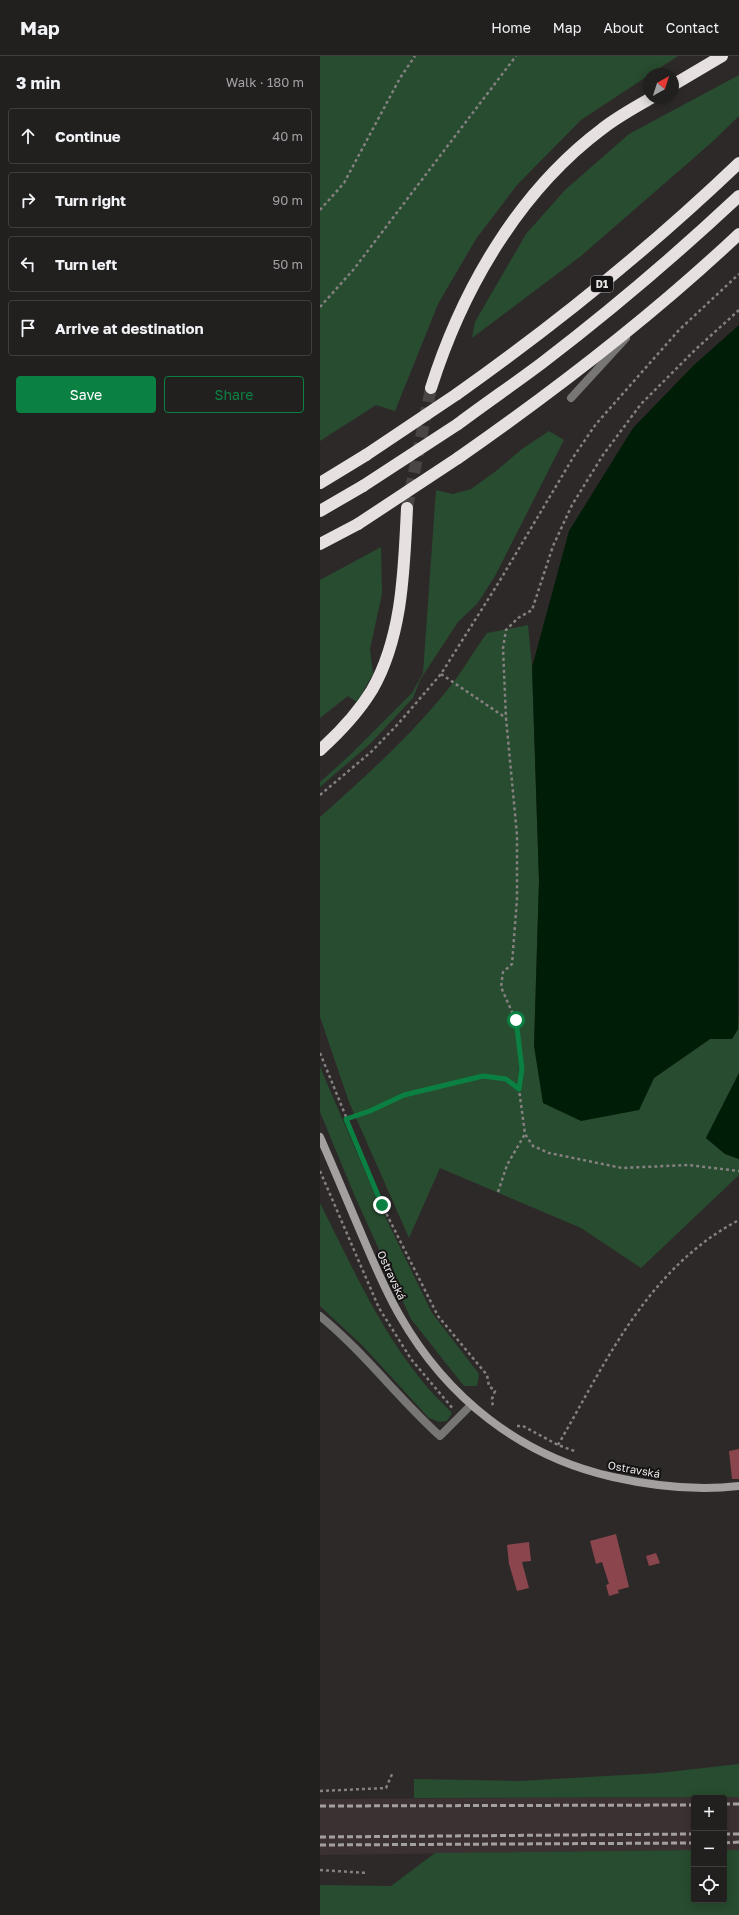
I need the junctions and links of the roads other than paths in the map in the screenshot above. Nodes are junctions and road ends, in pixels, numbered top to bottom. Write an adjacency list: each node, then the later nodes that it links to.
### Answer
1 (722, 56): 2 (highway)
2 (679, 81)
3 (643, 103): 8 (highway)
4 (739, 163): 10 (highway, D1, bridge)
5 (739, 196): 12 (highway, D1, bridge)
6 (739, 234): 7 (highway)
7 (652, 312): 9 (street); 13 (highway, bridge)
8 (431, 388)
9 (571, 398)
10 (320, 483)
11 (407, 508): 14 (highway)
12 (320, 511)
13 (320, 544)
14 (320, 750)
15 (320, 1137): 17 (main road, Ostravská)
16 (320, 1316): 17 (street)
17 (471, 1405): 18 (main road, Ostravská)
18 (739, 1486)

